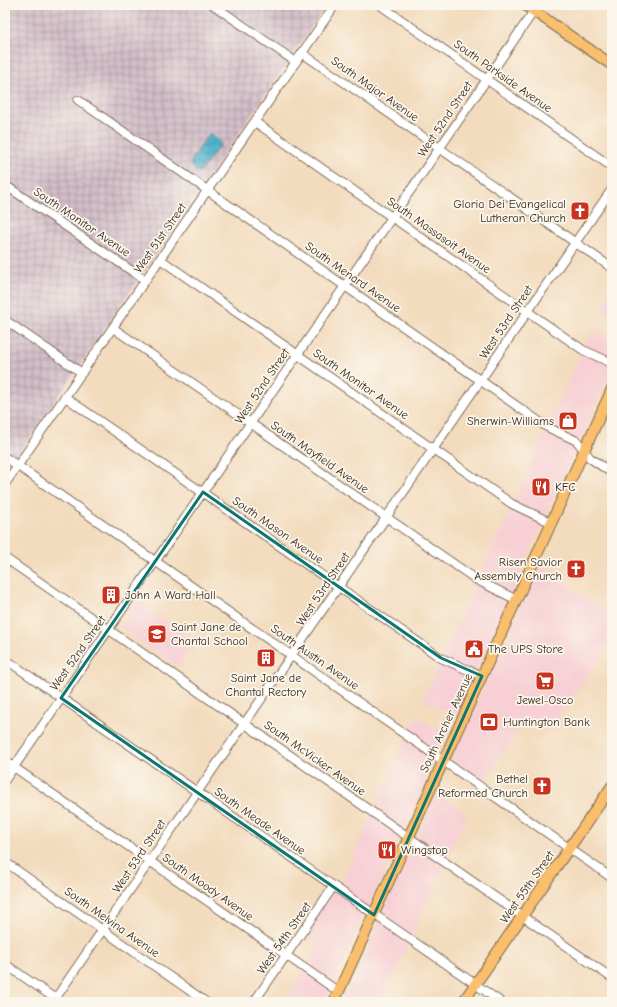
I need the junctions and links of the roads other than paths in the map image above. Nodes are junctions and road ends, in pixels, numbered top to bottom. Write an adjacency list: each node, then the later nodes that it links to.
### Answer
1 (213, 5): 7 (street)
2 (335, 5): 6 (street, West 51st Street)
3 (380, 5): 9 (street, South Parkside Avenue)
4 (525, 5): 5 (main road)
5 (536, 8): 8 (main road); 9 (street, West 52nd Street)
6 (302, 53): 7 (street, West 51st Street); 12 (street, South Major Avenue)
7 (296, 62): 11 (street, West 51st Street)
8 (612, 65)
9 (487, 79): 12 (street, West 52nd Street); 13 (street, South Parkside Avenue)
10 (78, 100): 16 (street, South Menard Avenue)
11 (255, 122): 16 (street, West 51st Street); 17 (street, South Massasoit Avenue)
12 (440, 148): 17 (street, West 52nd Street); 18 (street, South Major Avenue)
13 (612, 168)
14 (5, 185): 21 (street, South Monitor Avenue)
15 (612, 189): 18 (street, West 53rd Street)
16 (207, 190): 19 (street, West 51st Street); 22 (street, South Menard Avenue)
17 (392, 217): 22 (street, West 52nd Street); 23 (street, South Massasoit Avenue)
18 (575, 243): 20 (street, South Major Avenue); 23 (street, West 53rd Street)
19 (160, 259): 21 (street, West 51st Street); 26 (street, South Monitor Avenue)
20 (612, 268)
21 (145, 280): 25 (street, West 51st Street)
22 (345, 286): 26 (street, West 52nd Street); 29 (street, South Menard Avenue)
23 (528, 312): 27 (street, South Massasoit Avenue); 29 (street, West 53rd Street)
24 (5, 320): 28 (street)
25 (112, 328): 28 (street, West 51st Street); 33 (street, South Mayfield Avenue)
26 (297, 355): 33 (street, West 52nd Street); 34 (street, South Monitor Avenue)
27 (612, 363)
28 (82, 373): 31 (street, West 51st Street)
29 (480, 381): 34 (street, West 53rd Street); 35 (street, South Menard Avenue)
30 (612, 389): 32 (main road, South Archer Avenue)
31 (65, 397): 37 (street, West 51st Street); 40 (street, South Mason Avenue)
32 (610, 400): 35 (main road, South Archer Avenue)
33 (250, 424): 40 (street, West 52nd Street); 41 (street, South Mayfield Avenue)
34 (433, 449): 41 (street, West 53rd Street); 42 (street, South Monitor Avenue)
35 (584, 450): 38 (street, South Menard Avenue); 42 (main road, South Archer Avenue)
36 (5, 457): 37 (street, South Austin Avenue)
37 (18, 466): 39 (street, West 51st Street); 44 (street, South Austin Avenue)
38 (612, 473)
39 (5, 484)
40 (203, 492): 44 (street, West 52nd Street); 45 (street, South Mason Avenue)
41 (386, 518): 45 (street, West 53rd Street); 46 (street, South Mayfield Avenue)
42 (552, 523): 46 (main road, South Archer Avenue)
43 (5, 558): 47 (street, South McVicker Avenue)
44 (156, 561): 47 (street, West 52nd Street); 48 (street, South Austin Avenue)
45 (338, 587): 48 (street, West 53rd Street); 50 (street, South Mason Avenue)
46 (517, 600): 50 (main road, South Archer Avenue)
47 (108, 630): 51 (street, West 52nd Street); 52 (street, South McVicker Avenue)
48 (292, 655): 52 (street, West 53rd Street); 53 (street, South Austin Avenue)
49 (5, 659): 51 (street, South Meade Avenue)
50 (482, 676): 53 (main road, South Archer Avenue)
51 (61, 698): 55 (street, West 52nd Street); 58 (street, South Meade Avenue)
52 (245, 724): 58 (street, West 53rd Street); 59 (street, South McVicker Avenue)
53 (443, 759): 59 (main road, South Archer Avenue); 60 (street, South Austin Avenue)
54 (5, 761): 55 (street, South Moody Avenue)
55 (14, 767): 56 (street, West 52nd Street); 62 (street, South Moody Avenue)
56 (5, 780)
57 (612, 786): 60 (main road, West 55th Street)
58 (197, 793): 62 (street, West 53rd Street); 64 (street, South Meade Avenue)
59 (408, 838): 65 (main road, South Archer Avenue); 66 (street, South McVicker Avenue)
60 (569, 848): 63 (street, South Austin Avenue); 66 (main road, West 55th Street)
61 (5, 862): 67 (street, South Melvina Avenue)
62 (150, 862): 67 (street, West 53rd Street); 68 (street, South Moody Avenue)
63 (612, 878)
64 (333, 887): 65 (street, South Meade Avenue); 68 (street, West 54th Street)
65 (374, 915): 71 (street, South Meade Avenue); 72 (main road, South Archer Avenue)
66 (522, 916): 70 (street, South McVicker Avenue); 71 (main road, West 55th Street)
67 (103, 930): 73 (street, West 53rd Street); 74 (street, South Melvina Avenue)
68 (286, 956): 72 (street, South Moody Avenue); 75 (street, West 54th Street)
69 (5, 964): 73 (street)
70 (612, 978)
71 (475, 985): 77 (main road, West 55th Street); 78 (street, South Meade Avenue)
72 (339, 992): 76 (main road, South Archer Avenue)
73 (57, 1001)
74 (206, 1002)
75 (254, 1002)
76 (334, 1002)
77 (463, 1002)
78 (501, 1002)

